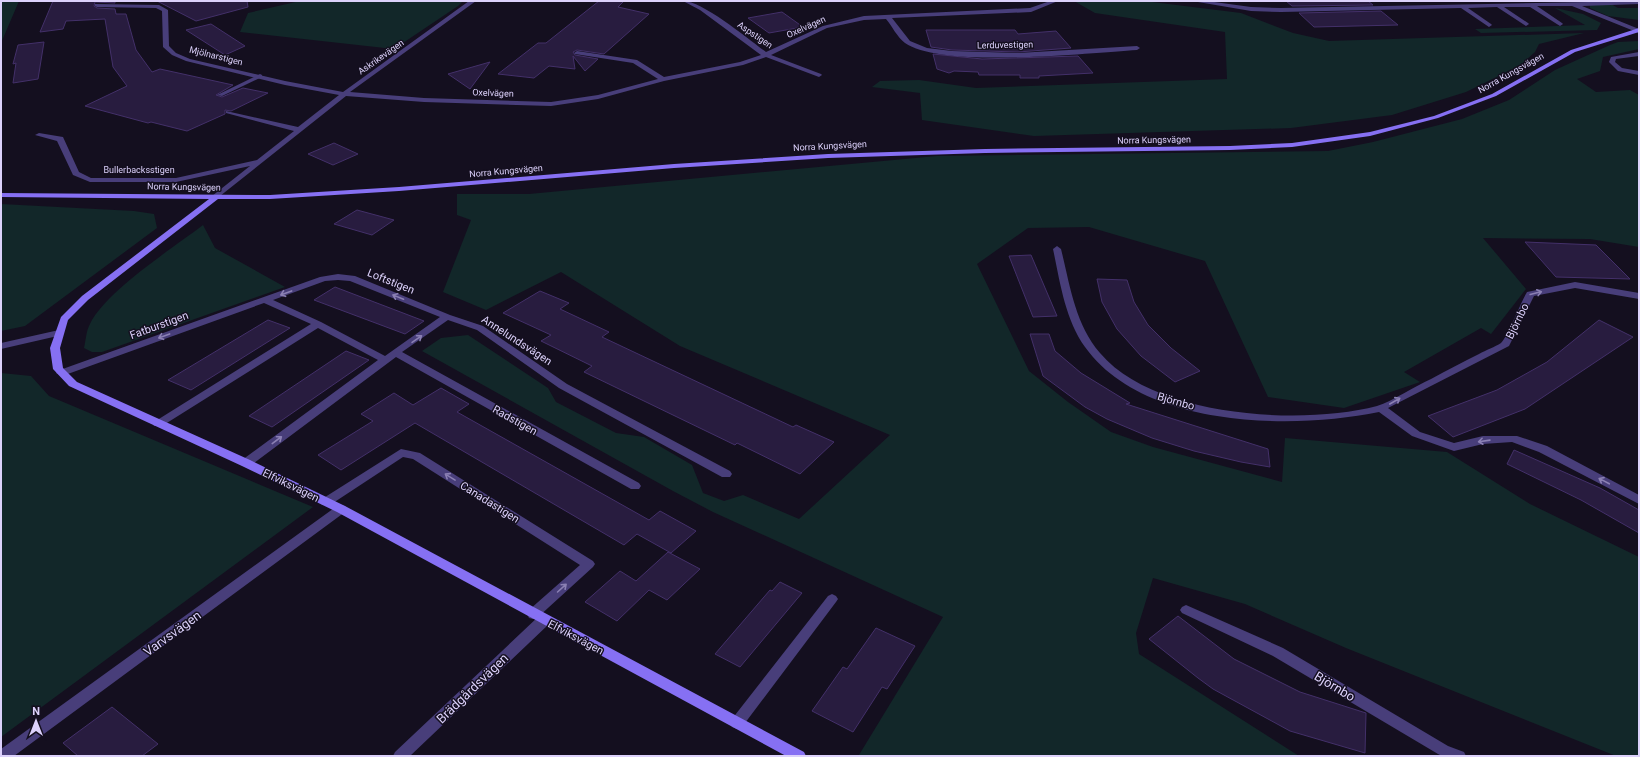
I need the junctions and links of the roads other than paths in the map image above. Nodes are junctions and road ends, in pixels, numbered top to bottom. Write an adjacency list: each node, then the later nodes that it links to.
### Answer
1 (473, 1): 24 (street, Askrikevägen)
2 (686, 1): 19 (street, Aspstigen)
3 (1055, 1): 11 (street, Oxelvägen)
4 (1195, 1): 10 (street)
5 (1639, 2): 7 (street)
6 (1531, 4): 7 (street); 9 (street); 13 (street)
7 (1573, 4): 15 (street)
8 (97, 5): 22 (street, Mjölnarstigen)
9 (1497, 5): 10 (street); 12 (street)
10 (1462, 6): 14 (street)
11 (887, 16): 16 (street, Lerduvestigen); 19 (street, Oxelvägen)
12 (1526, 24)
13 (1560, 24)
14 (1489, 25)
15 (1638, 31): 31 (main road, Norra Kungsvägen)
16 (1137, 48)
17 (577, 53): 23 (street)
18 (1639, 54): 20 (street)
19 (766, 55): 21 (street, Aspstigen); 23 (street, Oxelvägen)
20 (1639, 73)
21 (819, 75)
22 (260, 76): 24 (street, Mjölnarstigen); 25 (street)
23 (663, 79): 24 (street, Oxelvägen)
24 (344, 94): 27 (street, Askrikevägen)
25 (220, 95)
26 (228, 112): 27 (street)
27 (300, 130): 29 (street, Askrikevägen)
28 (38, 135): 29 (street, Bullerbacksstigen)
29 (261, 161): 31 (street, Askrikevägen)
30 (1, 195): 31 (main road, Norra Kungsvägen)
31 (215, 198): 38 (main road)
32 (1057, 249): 43 (street, Björnbo)
33 (323, 279): 35 (street, Fatburstigen, one-way to 35); 36 (street, Loftstigen, one-way to 33)
34 (1639, 296): 43 (street, Björnbo, one-way to 34)
35 (265, 300): 37 (street); 42 (street, Fatburstigen, one-way to 42)
36 (447, 317): 40 (street, one-way to 36); 46 (street, Annelundsvägen)
37 (318, 324): 41 (street); 44 (street)
38 (59, 333): 39 (street); 42 (main road)
39 (1, 346)
40 (396, 353): 41 (street); 47 (street, Radstigen)
41 (385, 360): 45 (street, one-way to 41)
42 (61, 373): 44 (main road, Elfviksvägen)
43 (1382, 408): 48 (street, one-way to 43)
44 (158, 424): 45 (main road, Elfviksvägen)
45 (246, 463): 49 (main road, Elfviksvägen)
46 (726, 474)
47 (635, 486)
48 (1639, 500)
49 (326, 502): 50 (main road, Elfviksvägen); 53 (street, Canadastigen, one-way to 49)
50 (341, 509): 53 (main road, Elfviksvägen); 55 (street, Varvsvägen)
51 (832, 599): 54 (street)
52 (1186, 610): 58 (street, Björnbo)
53 (538, 617): 54 (main road, Elfviksvägen); 56 (street, Brädgårdsvägen)
54 (737, 723): 57 (main road, Elfviksvägen)
55 (3, 756)
56 (400, 756)
57 (799, 756)
58 (1459, 756)

